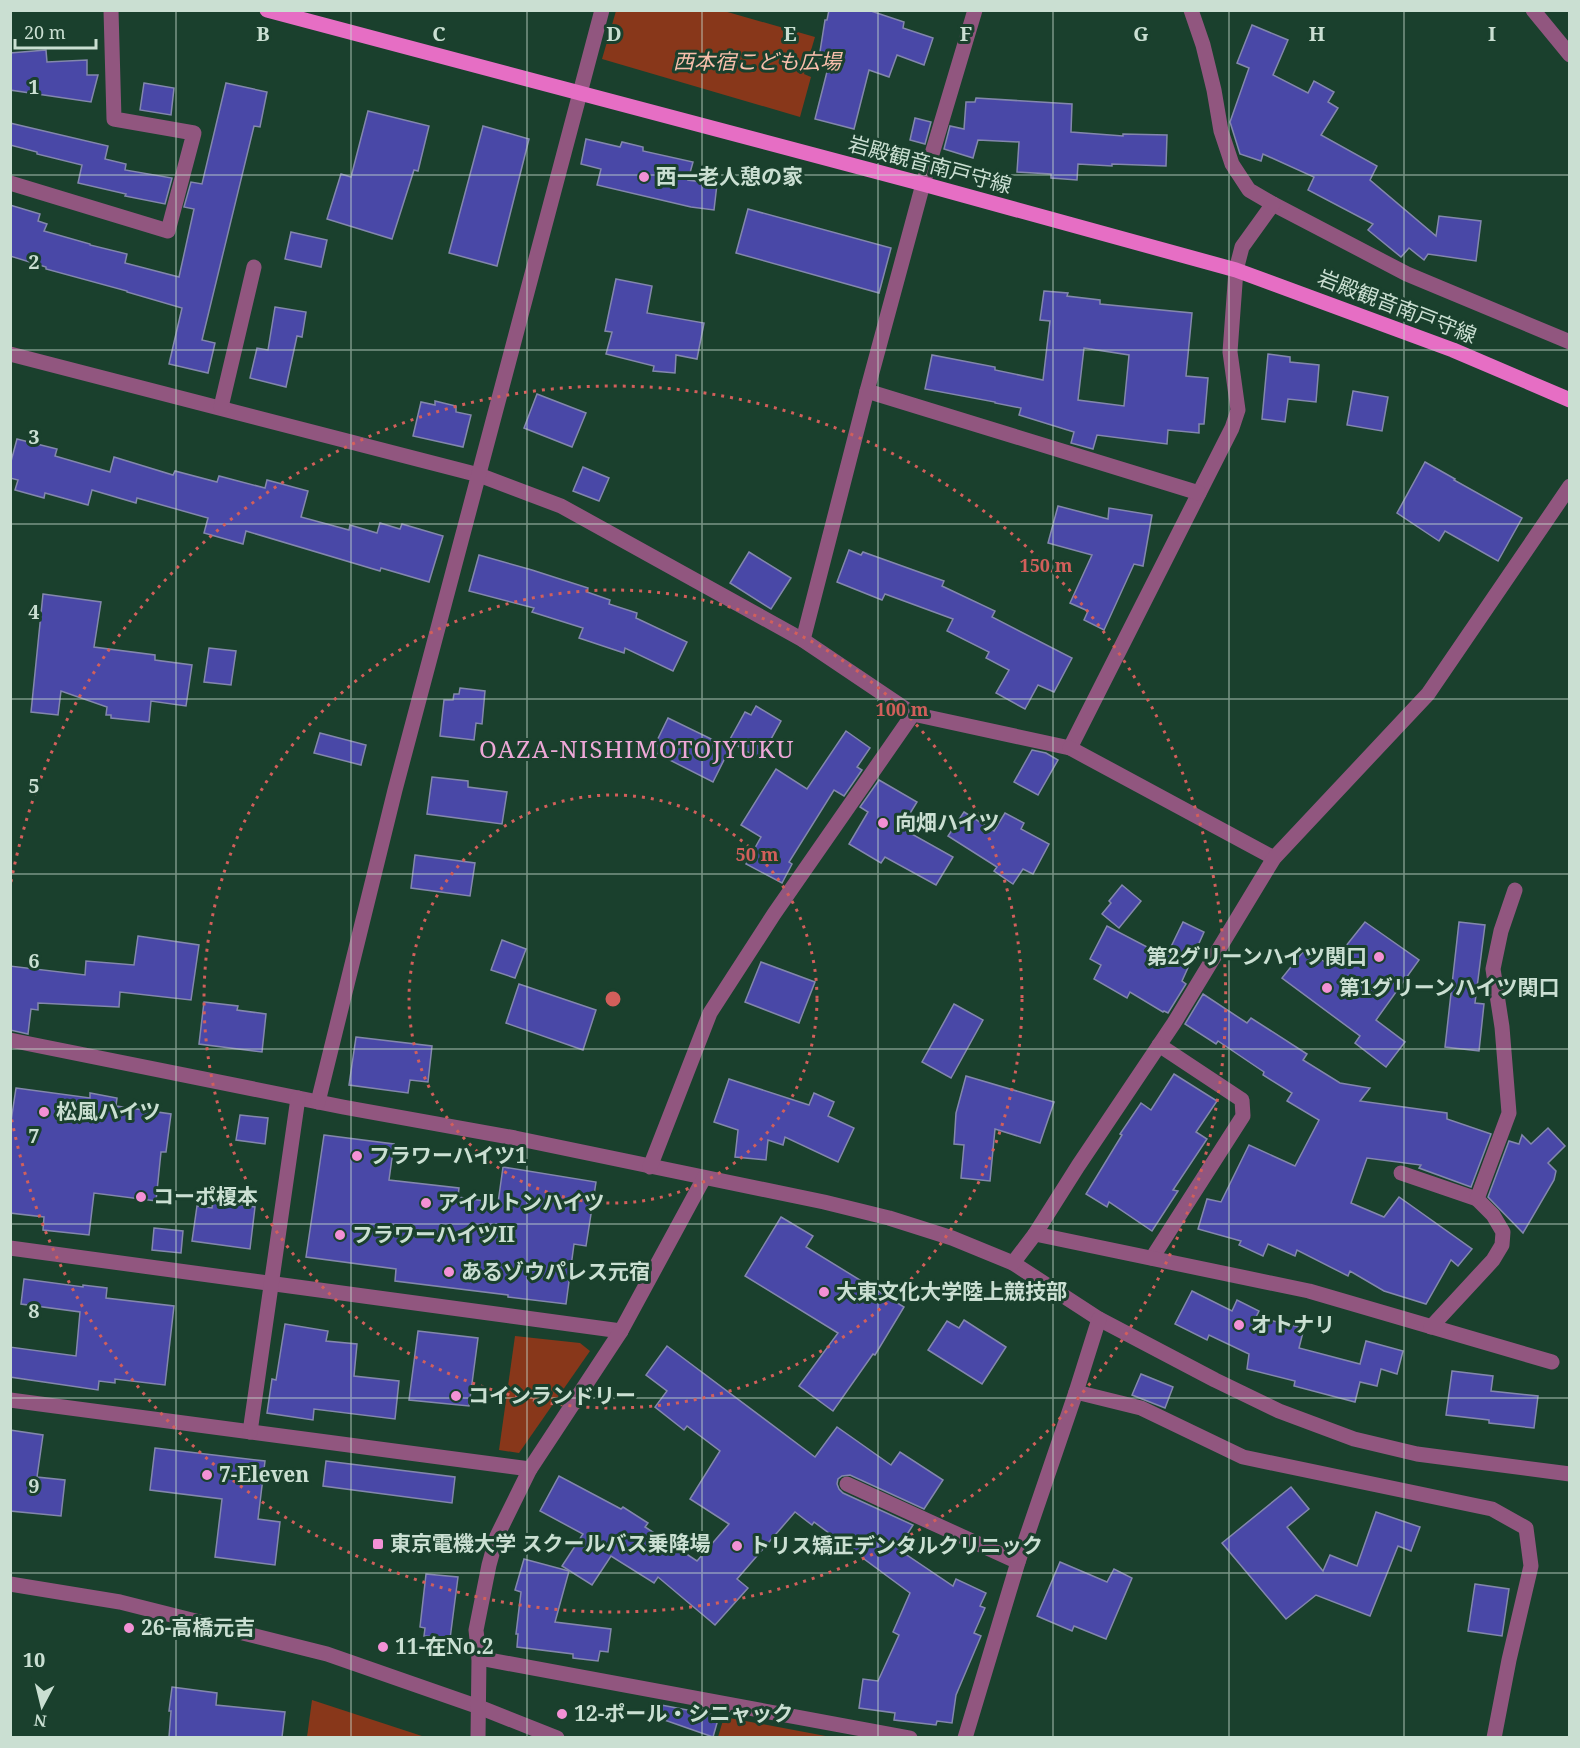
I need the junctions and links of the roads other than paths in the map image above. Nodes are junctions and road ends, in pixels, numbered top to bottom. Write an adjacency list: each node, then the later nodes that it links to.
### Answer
1 (111, 10): 9 (street)
2 (267, 10): 8 (main road, 岩殿観音南戸守線)
3 (602, 10): 8 (street)
4 (975, 10): 10 (street)
5 (1191, 10): 11 (street)
6 (1533, 10): 7 (street)
7 (1569, 55)
8 (580, 94): 10 (main road, 岩殿観音南戸守線); 19 (street)
9 (10, 183)
10 (923, 184): 13 (main road, 岩殿観音南戸守線); 16 (street)
11 (1274, 204): 13 (street); 14 (street)
12 (254, 267): 18 (street)
13 (1236, 270): 17 (main road, 岩殿観音南戸守線); 21 (street)
14 (1569, 342)
15 (10, 354): 18 (street)
16 (867, 391): 21 (street); 22 (street)
17 (1569, 400)
18 (221, 407): 19 (street)
19 (479, 475): 22 (street); 30 (street)
20 (1569, 486): 25 (street)
21 (1199, 493): 24 (street)
22 (803, 640): 23 (street)
23 (912, 714): 24 (street); 31 (street)
24 (1070, 748): 25 (street)
25 (1274, 858): 28 (street)
26 (1515, 890): 34 (street)
27 (10, 1040): 29 (street)
28 (1159, 1045): 35 (street); 37 (street)
29 (298, 1098): 30 (street); 39 (street)
30 (318, 1102): 31 (street)
31 (650, 1167): 33 (street)
32 (1401, 1173): 34 (street)
33 (704, 1178): 38 (street); 42 (street)
34 (1477, 1199): 41 (street)
35 (1035, 1234): 37 (street); 38 (street)
36 (10, 1248): 39 (street)
37 (1152, 1258): 41 (street)
38 (1013, 1263): 40 (street)
39 (271, 1284): 42 (street); 46 (street)
40 (1099, 1319): 44 (street); 48 (street)
41 (1431, 1327): 43 (street)
42 (621, 1331): 47 (street)
43 (1552, 1362)
44 (1076, 1392): 50 (street); 58 (street)
45 (10, 1400): 46 (street)
46 (250, 1432): 47 (street)
47 (530, 1469): 52 (street)
48 (1569, 1474)
49 (847, 1485): 50 (street)
50 (1018, 1562): 57 (street)
51 (10, 1584): 53 (street)
52 (479, 1658): 53 (street); 56 (street)
53 (479, 1707): 54 (street); 55 (street)
54 (478, 1737)
55 (557, 1737)
56 (910, 1737)
57 (965, 1737)
58 (1494, 1737)

